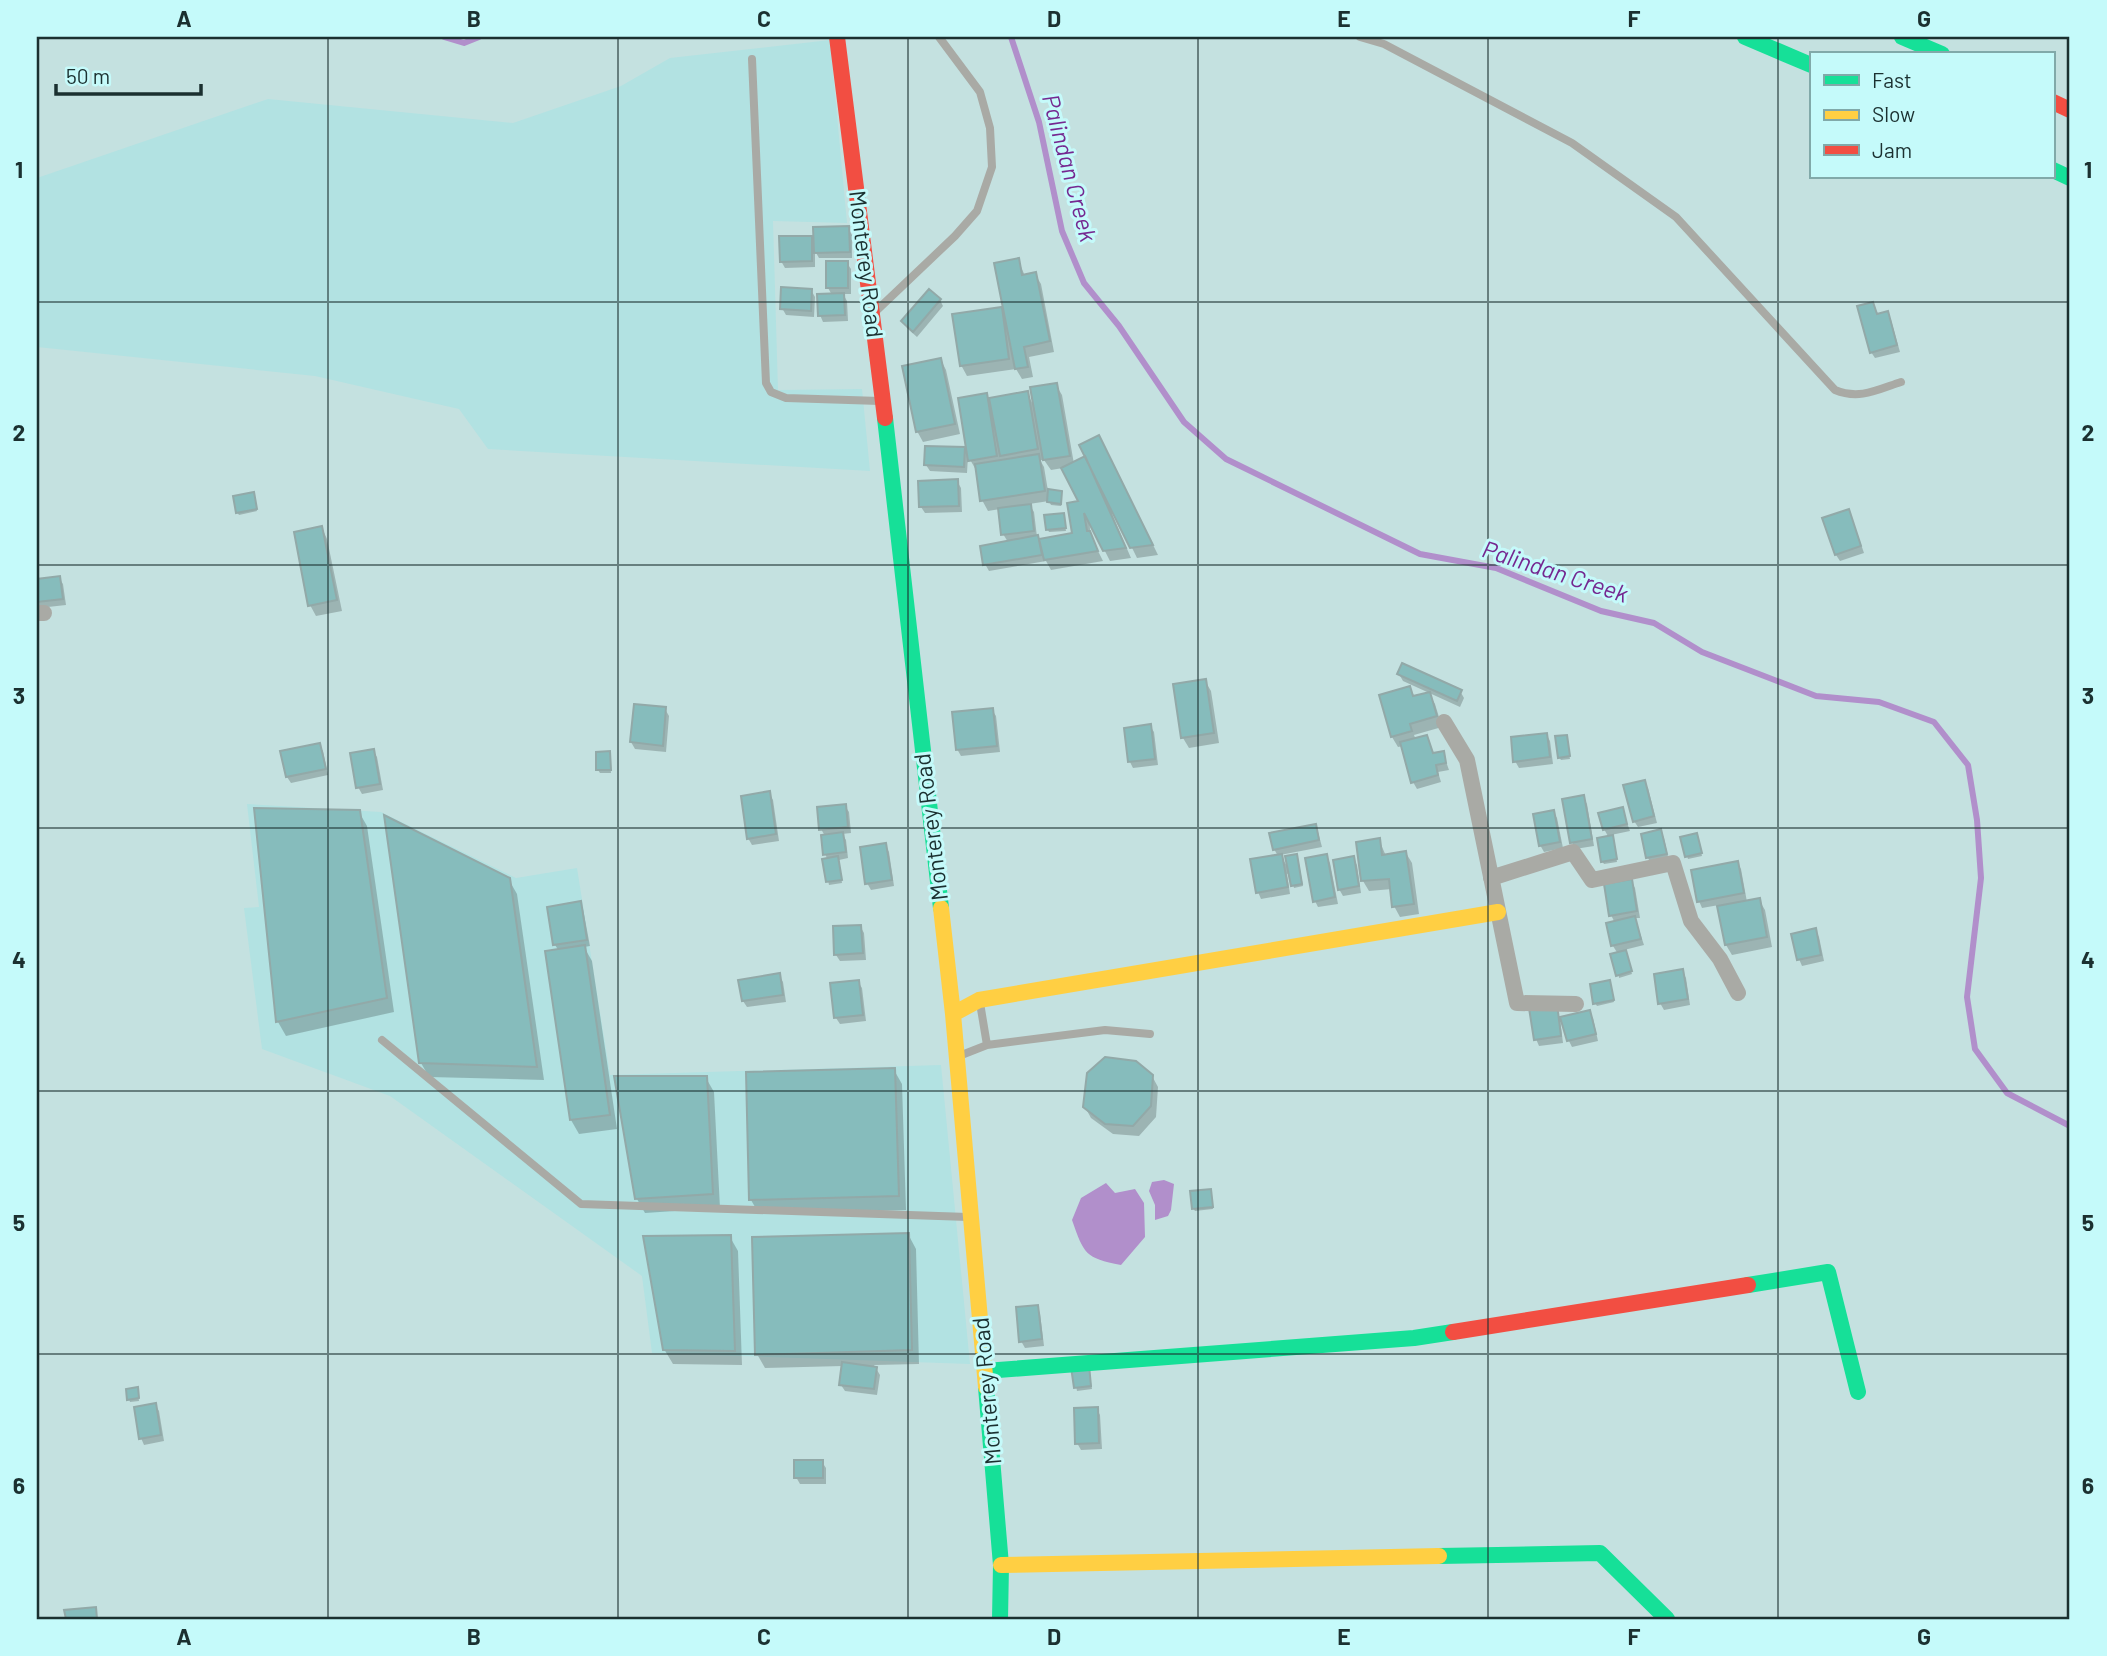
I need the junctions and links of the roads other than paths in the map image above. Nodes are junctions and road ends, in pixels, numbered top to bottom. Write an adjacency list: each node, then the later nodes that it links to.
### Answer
1 (837, 37): 13 (main road, Monterey Road)
2 (939, 37): 13 (lane)
3 (1360, 37): 14 (lane)
4 (1745, 37): 8 (main road)
5 (1902, 37): 6 (main road)
6 (1937, 52)
7 (752, 60): 15 (lane)
8 (1810, 65)
9 (2054, 102): 10 (main road)
10 (2070, 110)
11 (2054, 170): 12 (main road)
12 (2070, 178)
13 (873, 314): 15 (main road, Monterey Road)
14 (1900, 382)
15 (883, 401): 22 (main road, Monterey Road)
16 (1444, 722): 17 (street)
17 (1491, 878): 18 (street); 19 (street)
18 (1499, 912): 20 (main road); 21 (street)
19 (1738, 993)
20 (979, 1000): 22 (main road); 25 (lane)
21 (1576, 1004)
22 (953, 1014): 26 (main road, Monterey Road)
23 (1150, 1034): 25 (lane)
24 (382, 1040): 27 (lane)
25 (987, 1045): 26 (lane)
26 (957, 1057): 27 (main road, Monterey Road)
27 (971, 1217): 28 (main road, Monterey Road)
28 (985, 1371): 29 (main road); 30 (main road, Monterey Road)
29 (1858, 1392)
30 (1001, 1565): 31 (main road, Monterey Road); 32 (main road)
31 (1000, 1619)
32 (1667, 1619)

